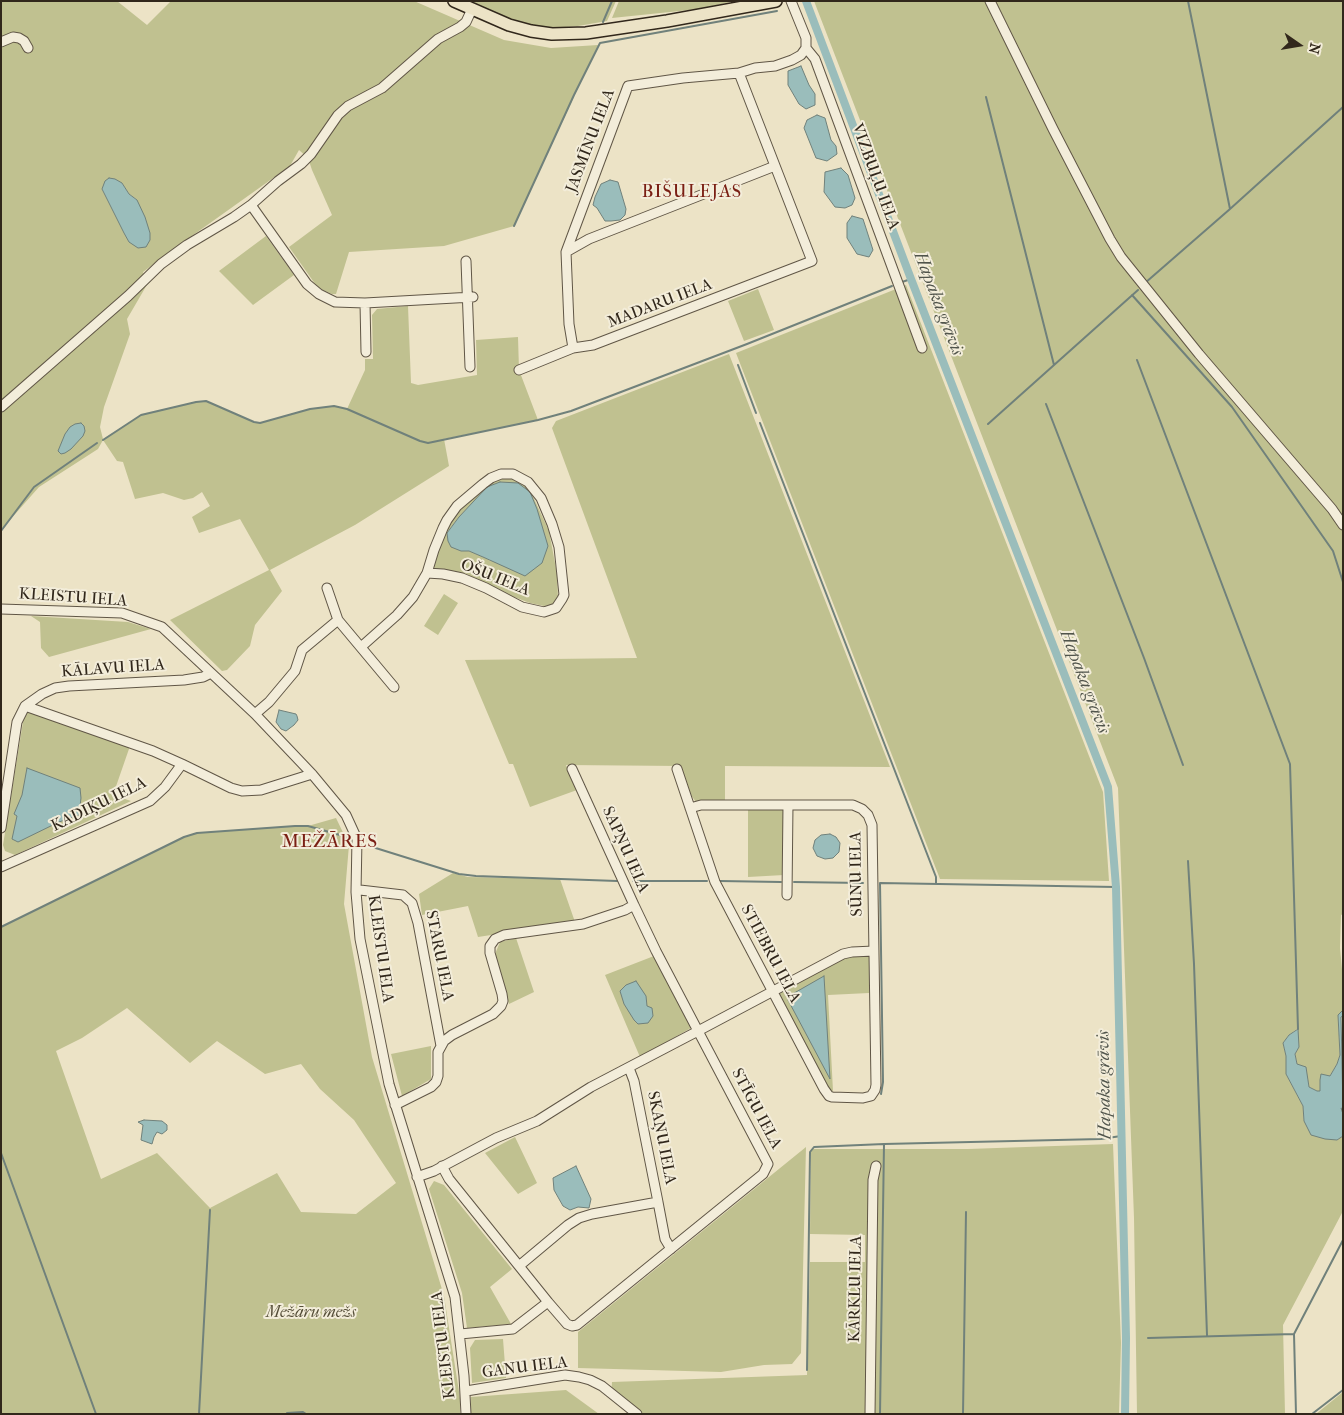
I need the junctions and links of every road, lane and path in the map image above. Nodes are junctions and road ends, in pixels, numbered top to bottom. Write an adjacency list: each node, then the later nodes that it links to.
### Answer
1 (454, 1): 5 (main road)
2 (776, 1): 5 (main road)
3 (792, 1): 8 (street)
4 (990, 1): 24 (street)
5 (472, 9): 11 (street)
6 (1, 42): 7 (street)
7 (28, 48)
8 (806, 48): 9 (street, JASMĪNU IELA); 19 (street, VIZBUĻU IELA)
9 (739, 73): 10 (street); 12 (street, JASMĪNU IELA)
10 (775, 166): 13 (street); 18 (street, MADARU IELA)
11 (251, 205): 17 (street); 23 (street)
12 (575, 226): 13 (street); 14 (street, JASMĪNU IELA)
13 (589, 239): 14 (street)
14 (566, 252): 18 (street, JASMĪNU IELA)
15 (466, 261): 16 (street)
16 (470, 298): 17 (street); 21 (street)
17 (365, 303): 20 (street)
18 (573, 348): 22 (street, MADARU IELA)
19 (922, 348)
20 (366, 352)
21 (470, 367)
22 (519, 370)
23 (1, 407)
24 (1343, 525)
25 (428, 573): 25 (street, OŠU IELA); 29 (street, OŠU IELA)
26 (327, 588): 28 (street)
27 (1, 609): 30 (street, KLEISTU IELA)
28 (338, 620): 29 (street); 33 (street)
29 (361, 647): 31 (street)
30 (211, 673): 32 (street, KĀLAVU IELA); 33 (street, KLEISTU IELA)
31 (394, 687)
32 (25, 706): 34 (street); 40 (street)
33 (255, 714): 37 (street, KLEISTU IELA)
34 (182, 764): 37 (street); 41 (street, KADIĶU IELA)
35 (677, 768): 39 (street, STIEBRU IELA)
36 (572, 769): 44 (street, SAPŅU IELA)
37 (312, 774): 42 (street, KLEISTU IELA)
38 (788, 805): 39 (street, SŪNU IELA); 43 (street); 45 (street, SŪNU IELA)
39 (690, 808): 46 (street, STIEBRU IELA)
40 (1, 828)
41 (1, 867)
42 (356, 892): 48 (street, STARU IELA); 51 (street, KLEISTU IELA)
43 (787, 895)
44 (634, 905): 47 (street); 48 (street, SAPŅU IELA)
45 (874, 951): 46 (street); 50 (street, SŪNU IELA)
46 (772, 991): 47 (street); 50 (street, STIEBRU IELA)
47 (698, 1031): 49 (street); 56 (street, STĪGU IELA)
48 (441, 1046): 51 (street)
49 (629, 1068): 52 (street); 55 (street, SKAŅU IELA)
50 (876, 1085)
51 (395, 1105): 54 (street, KLEISTU IELA)
52 (442, 1166): 54 (street); 57 (street)
53 (876, 1166): 63 (street, KĀRKLU IELA)
54 (417, 1177): 59 (street, KLEISTU IELA)
55 (658, 1202): 56 (street); 57 (street, SKAŅU IELA)
56 (670, 1249): 58 (street, STĪGU IELA)
57 (519, 1266): 58 (street, STĪGU IELA)
58 (548, 1302): 59 (street)
59 (460, 1334): 60 (street, KLEISTU IELA)
60 (466, 1391): 61 (street, KLEISTU IELA); 62 (street, GANU IELA)
61 (466, 1414)
62 (637, 1414)
63 (870, 1414)

